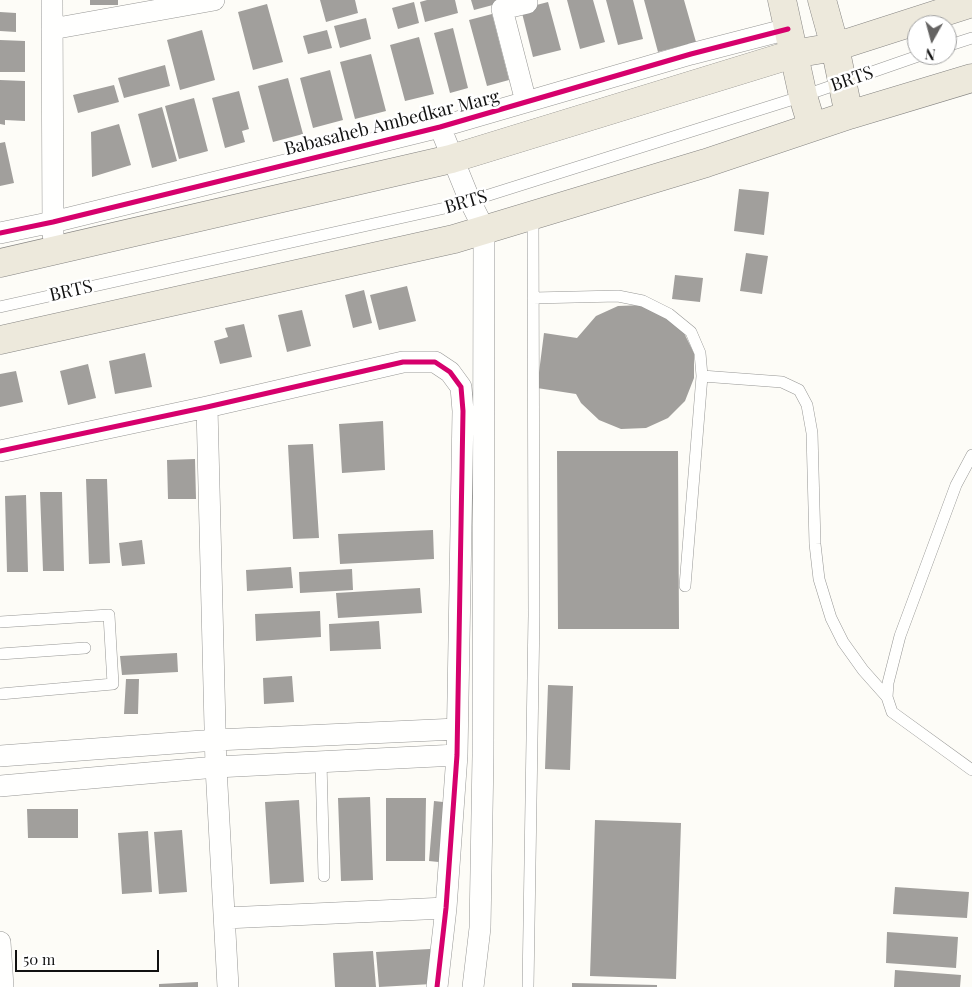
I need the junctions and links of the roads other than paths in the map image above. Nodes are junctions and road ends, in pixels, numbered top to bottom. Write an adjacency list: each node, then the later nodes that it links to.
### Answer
1 (52, 0): 7 (street)
2 (214, 0): 7 (street)
3 (782, 0): 9 (main road)
4 (527, 3): 16 (street)
5 (972, 3): 11 (main road)
6 (825, 10): 9 (main road, Babasaheb Ambedkar Marg); 11 (main road, Babasaheb Ambedkar Marg)
7 (52, 29): 23 (street)
8 (972, 38): 10 (lane)
9 (791, 41): 11 (main road, Babasaheb Ambedkar Marg); 15 (main road); 16 (street, Babasaheb Ambedkar Marg); 20 (main road, Babasaheb Ambedkar Marg)
10 (957, 43)
11 (835, 48): 14 (main road, Babasaheb Ambedkar Marg)
12 (907, 60): 14 (lane, BRTS)
13 (972, 78): 17 (main road)
14 (842, 82): 15 (lane, BRTS); 17 (main road, Babasaheb Ambedkar Marg)
15 (803, 96): 18 (main road); 21 (lane, BRTS)
16 (526, 102): 19 (street, Babasaheb Ambedkar Marg)
17 (849, 115): 18 (main road)
18 (812, 126): 22 (main road)
19 (440, 127): 20 (street); 23 (street, Babasaheb Ambedkar Marg)
20 (452, 159): 21 (street); 26 (main road, Babasaheb Ambedkar Marg)
21 (470, 201): 24 (street); 29 (lane, BRTS)
22 (534, 215): 24 (main road); 28 (lane)
23 (53, 222): 25 (street, Babasaheb Ambedkar Marg); 26 (street)
24 (484, 229): 30 (main road); 56 (street)
25 (0, 233)
26 (52, 252): 27 (main road, Babasaheb Ambedkar Marg)
27 (0, 263)
28 (534, 298): 31 (lane); 57 (lane)
29 (0, 307)
30 (0, 340)
31 (702, 376): 35 (lane); 40 (lane)
32 (207, 407): 33 (street); 41 (street); 42 (street)
33 (0, 450)
34 (972, 455): 40 (lane)
35 (685, 586)
36 (0, 622): 39 (lane)
37 (85, 648): 38 (lane)
38 (0, 654)
39 (0, 694)
40 (887, 697): 47 (lane)
41 (457, 729): 42 (street); 43 (street)
42 (216, 740): 44 (street); 46 (street)
43 (456, 755): 45 (street); 50 (street)
44 (0, 756)
45 (321, 762): 46 (street); 49 (lane)
46 (216, 766): 48 (street); 51 (street)
47 (972, 770)
48 (0, 786)
49 (324, 876)
50 (446, 908): 51 (street); 55 (street)
51 (225, 918): 54 (street)
52 (0, 942): 53 (street)
53 (3, 987)
54 (228, 987)
55 (437, 987)
56 (473, 987)
57 (528, 987)

